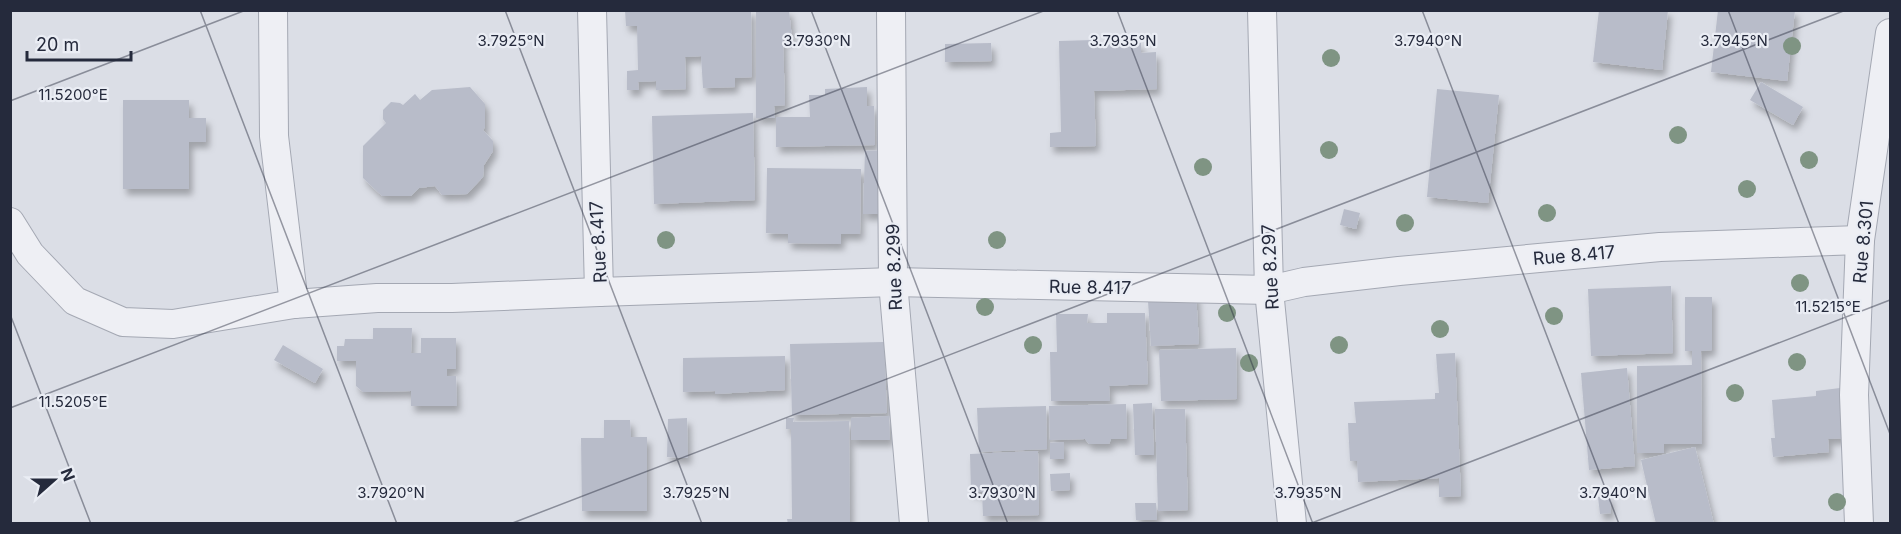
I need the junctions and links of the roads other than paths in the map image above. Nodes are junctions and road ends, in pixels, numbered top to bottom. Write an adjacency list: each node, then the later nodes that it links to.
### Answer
1 (273, 10): 11 (street)
2 (592, 10): 10 (street, Rue 8.417)
3 (891, 10): 8 (street, Rue 8.299)
4 (1262, 10): 9 (street, Rue 8.297)
5 (1890, 33): 7 (street, Rue 8.301)
6 (10, 222): 11 (street)
7 (1860, 240): 9 (street, Rue 8.417); 14 (street, Rue 8.301)
8 (893, 282): 9 (street, Rue 8.417); 10 (street, Rue 8.417); 12 (street, Rue 8.299)
9 (1269, 290): 13 (street, Rue 8.297)
10 (599, 292): 11 (street)
11 (294, 304)
12 (914, 524)
13 (1292, 524)
14 (1859, 524)

